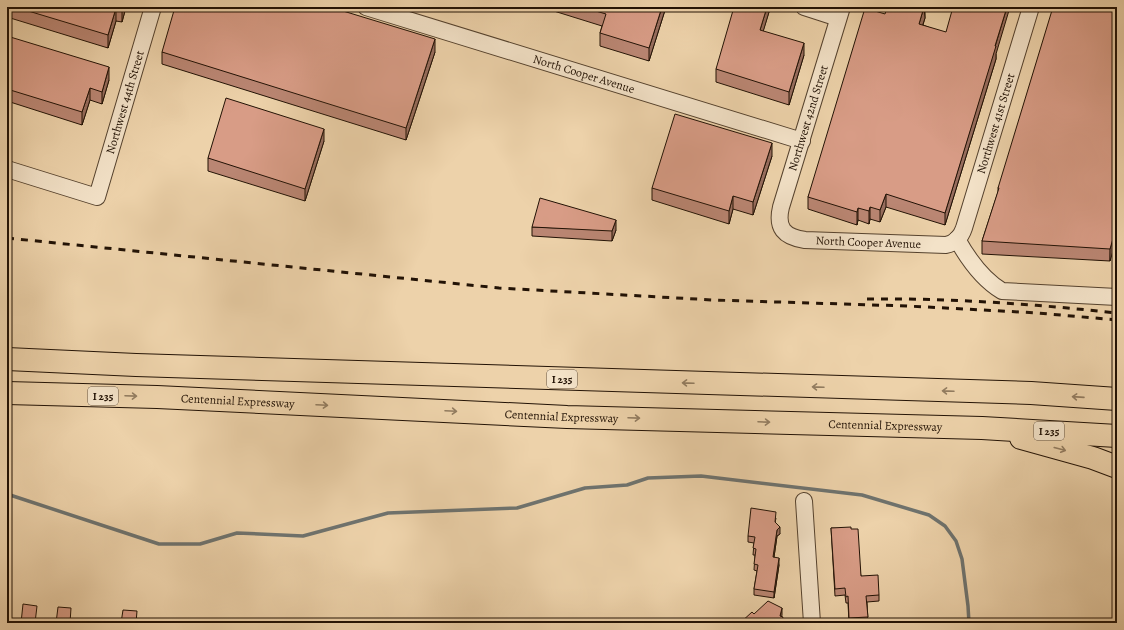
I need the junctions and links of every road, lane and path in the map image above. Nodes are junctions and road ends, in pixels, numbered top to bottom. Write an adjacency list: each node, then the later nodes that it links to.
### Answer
1 (154, 7): 7 (street, Northwest 44th Street)
2 (366, 7): 6 (street, North Cooper Avenue)
3 (804, 7): 5 (street)
4 (1031, 7): 9 (street, Northwest 41st Street)
5 (840, 12): 6 (street, Northwest 42nd Street)
6 (802, 141): 8 (street, Northwest 42nd Street)
7 (7, 169)
8 (782, 229): 9 (street, North Cooper Avenue)
9 (957, 239): 10 (street)
10 (1117, 297)
11 (7, 359): 15 (highway, I 235, one-way to 11)
12 (7, 393): 13 (highway, Centennial Expressway / I 235)
13 (50, 394): 14 (highway); 16 (highway, Centennial Expressway / I 235, one-way to 16)
14 (7, 397)
15 (1117, 399)
16 (982, 428): 17 (highway, Centennial Expressway / I 235); 18 (highway, one-way to 18)
17 (1117, 436)
18 (1117, 467)
19 (804, 501): 20 (street)
20 (812, 623)

